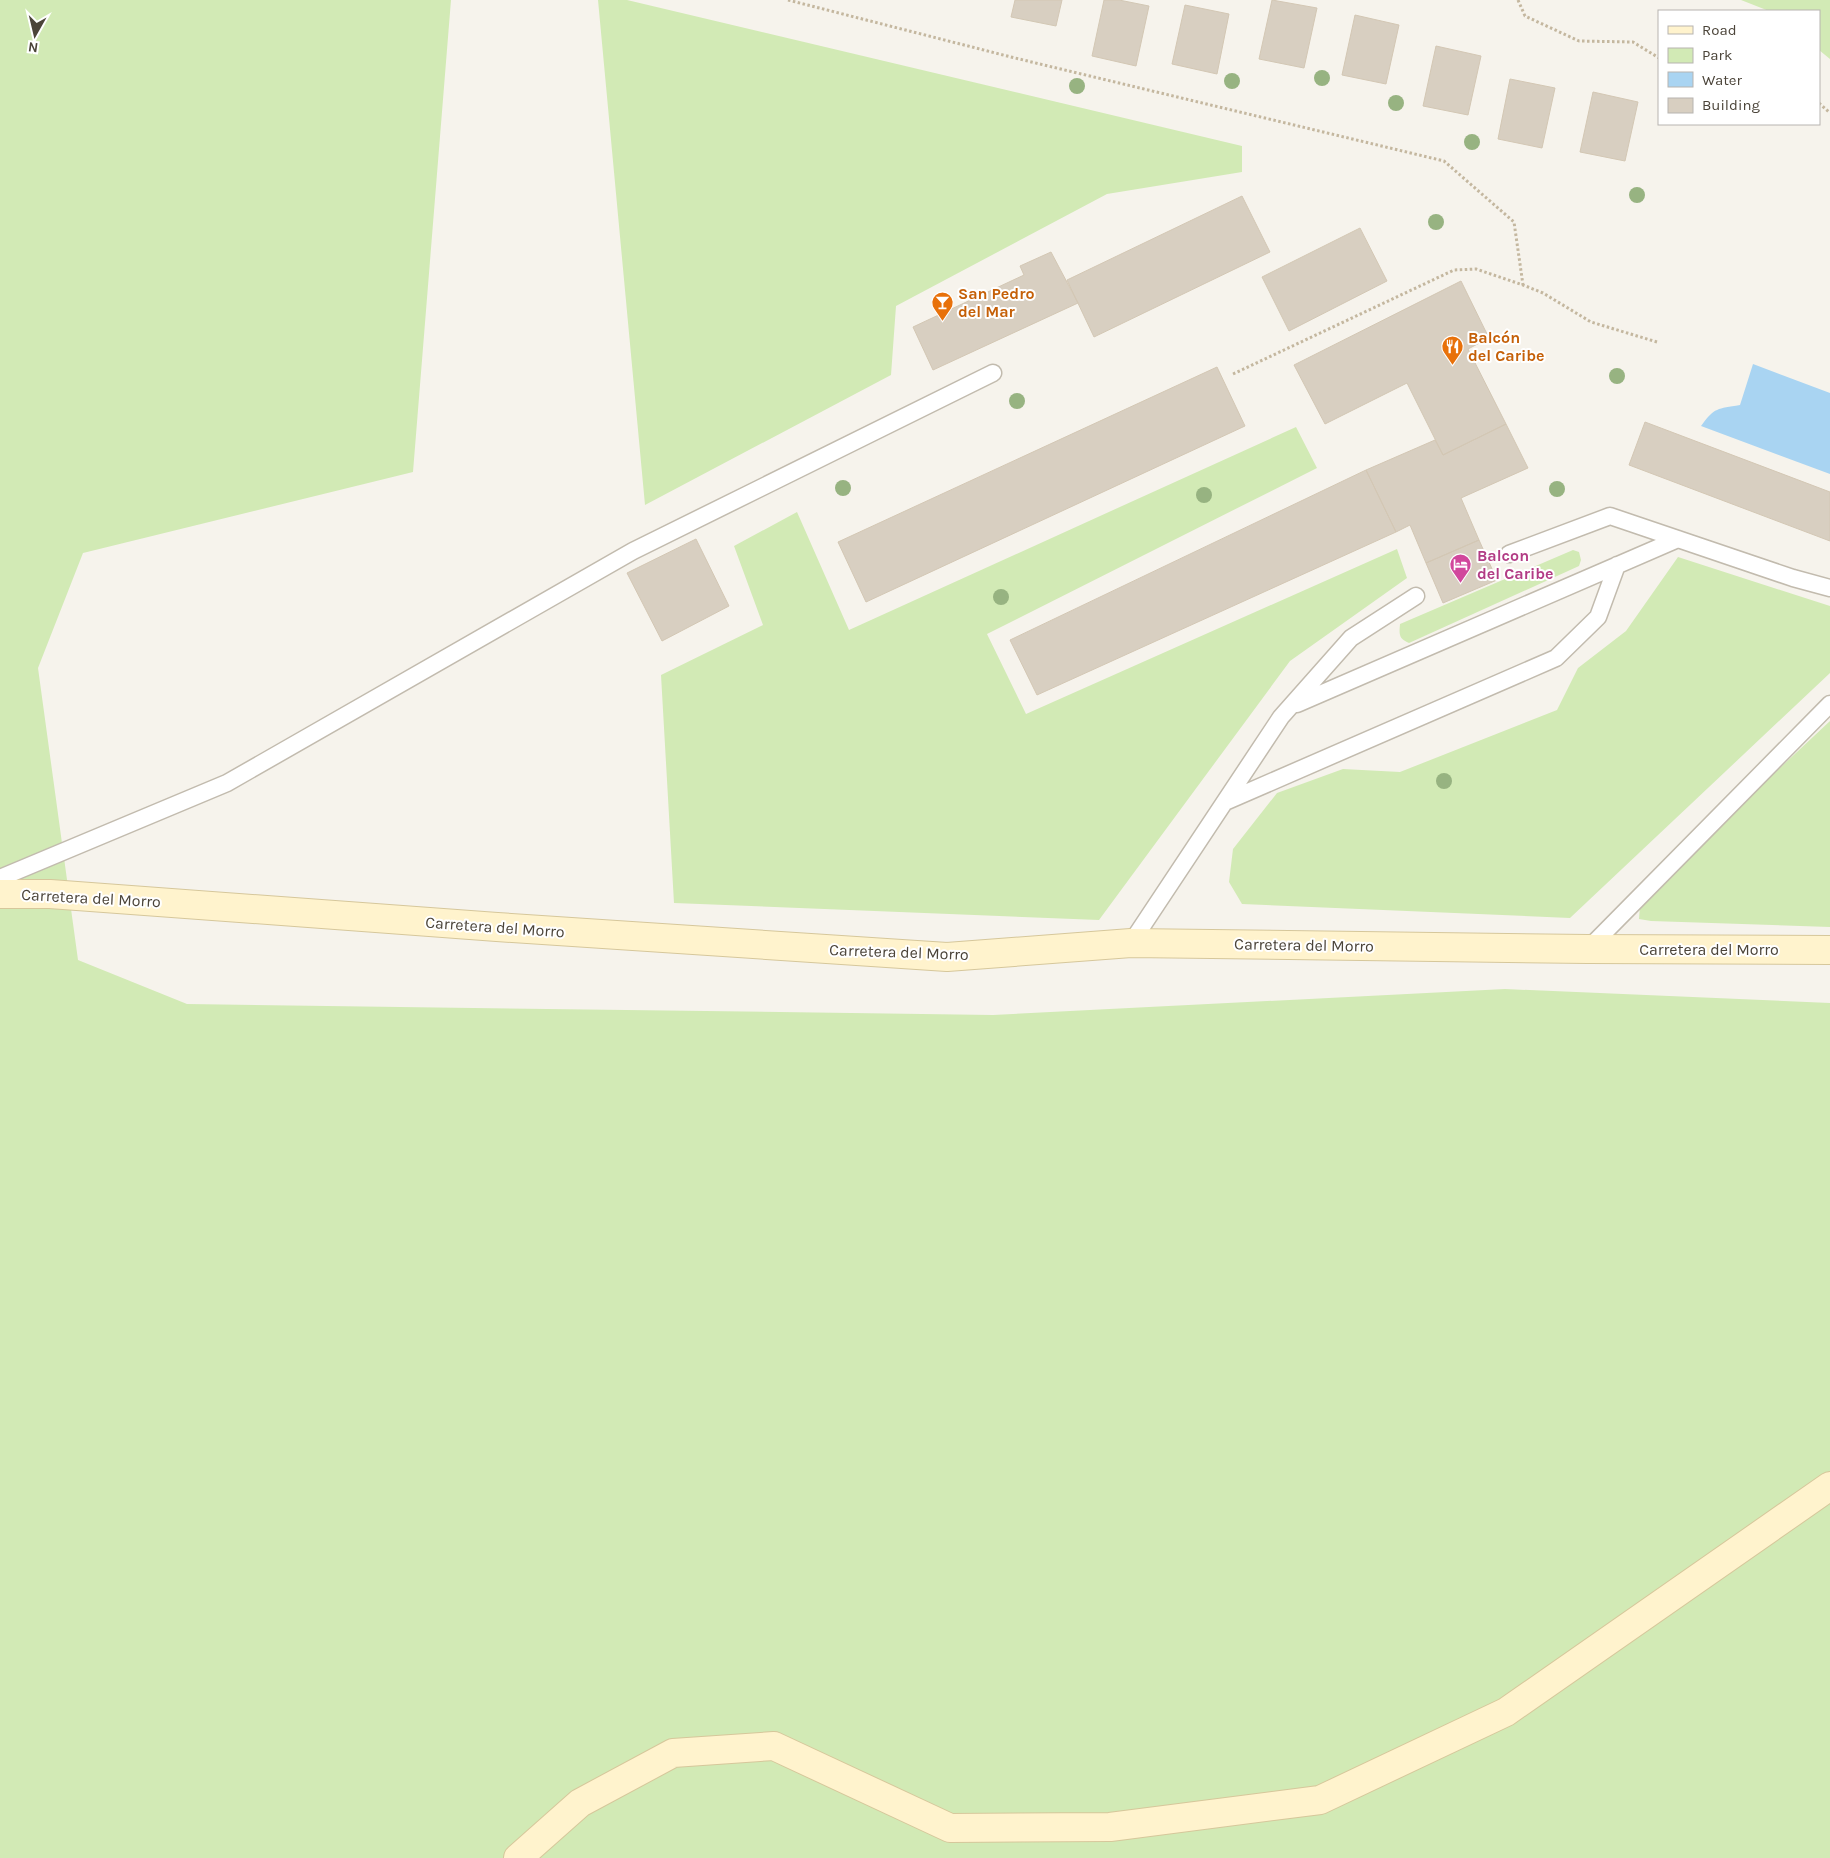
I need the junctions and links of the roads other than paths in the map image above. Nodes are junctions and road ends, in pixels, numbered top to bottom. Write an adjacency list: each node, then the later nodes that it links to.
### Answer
1 (993, 373): 10 (lane)
2 (1678, 539): 3 (lane); 4 (lane); 5 (lane)
3 (1508, 554)
4 (1617, 565): 8 (lane); 9 (lane)
5 (1830, 588)
6 (1416, 596): 8 (lane)
7 (1830, 704): 13 (lane)
8 (1291, 706): 9 (lane)
9 (1225, 802): 12 (lane)
10 (0, 878)
11 (0, 894): 12 (main road, Carretera del Morro)
12 (1131, 943): 13 (main road, Carretera del Morro)
13 (1588, 949): 14 (main road, Carretera del Morro)
14 (1830, 950)
15 (1830, 1486): 16 (main road)
16 (518, 1858)

